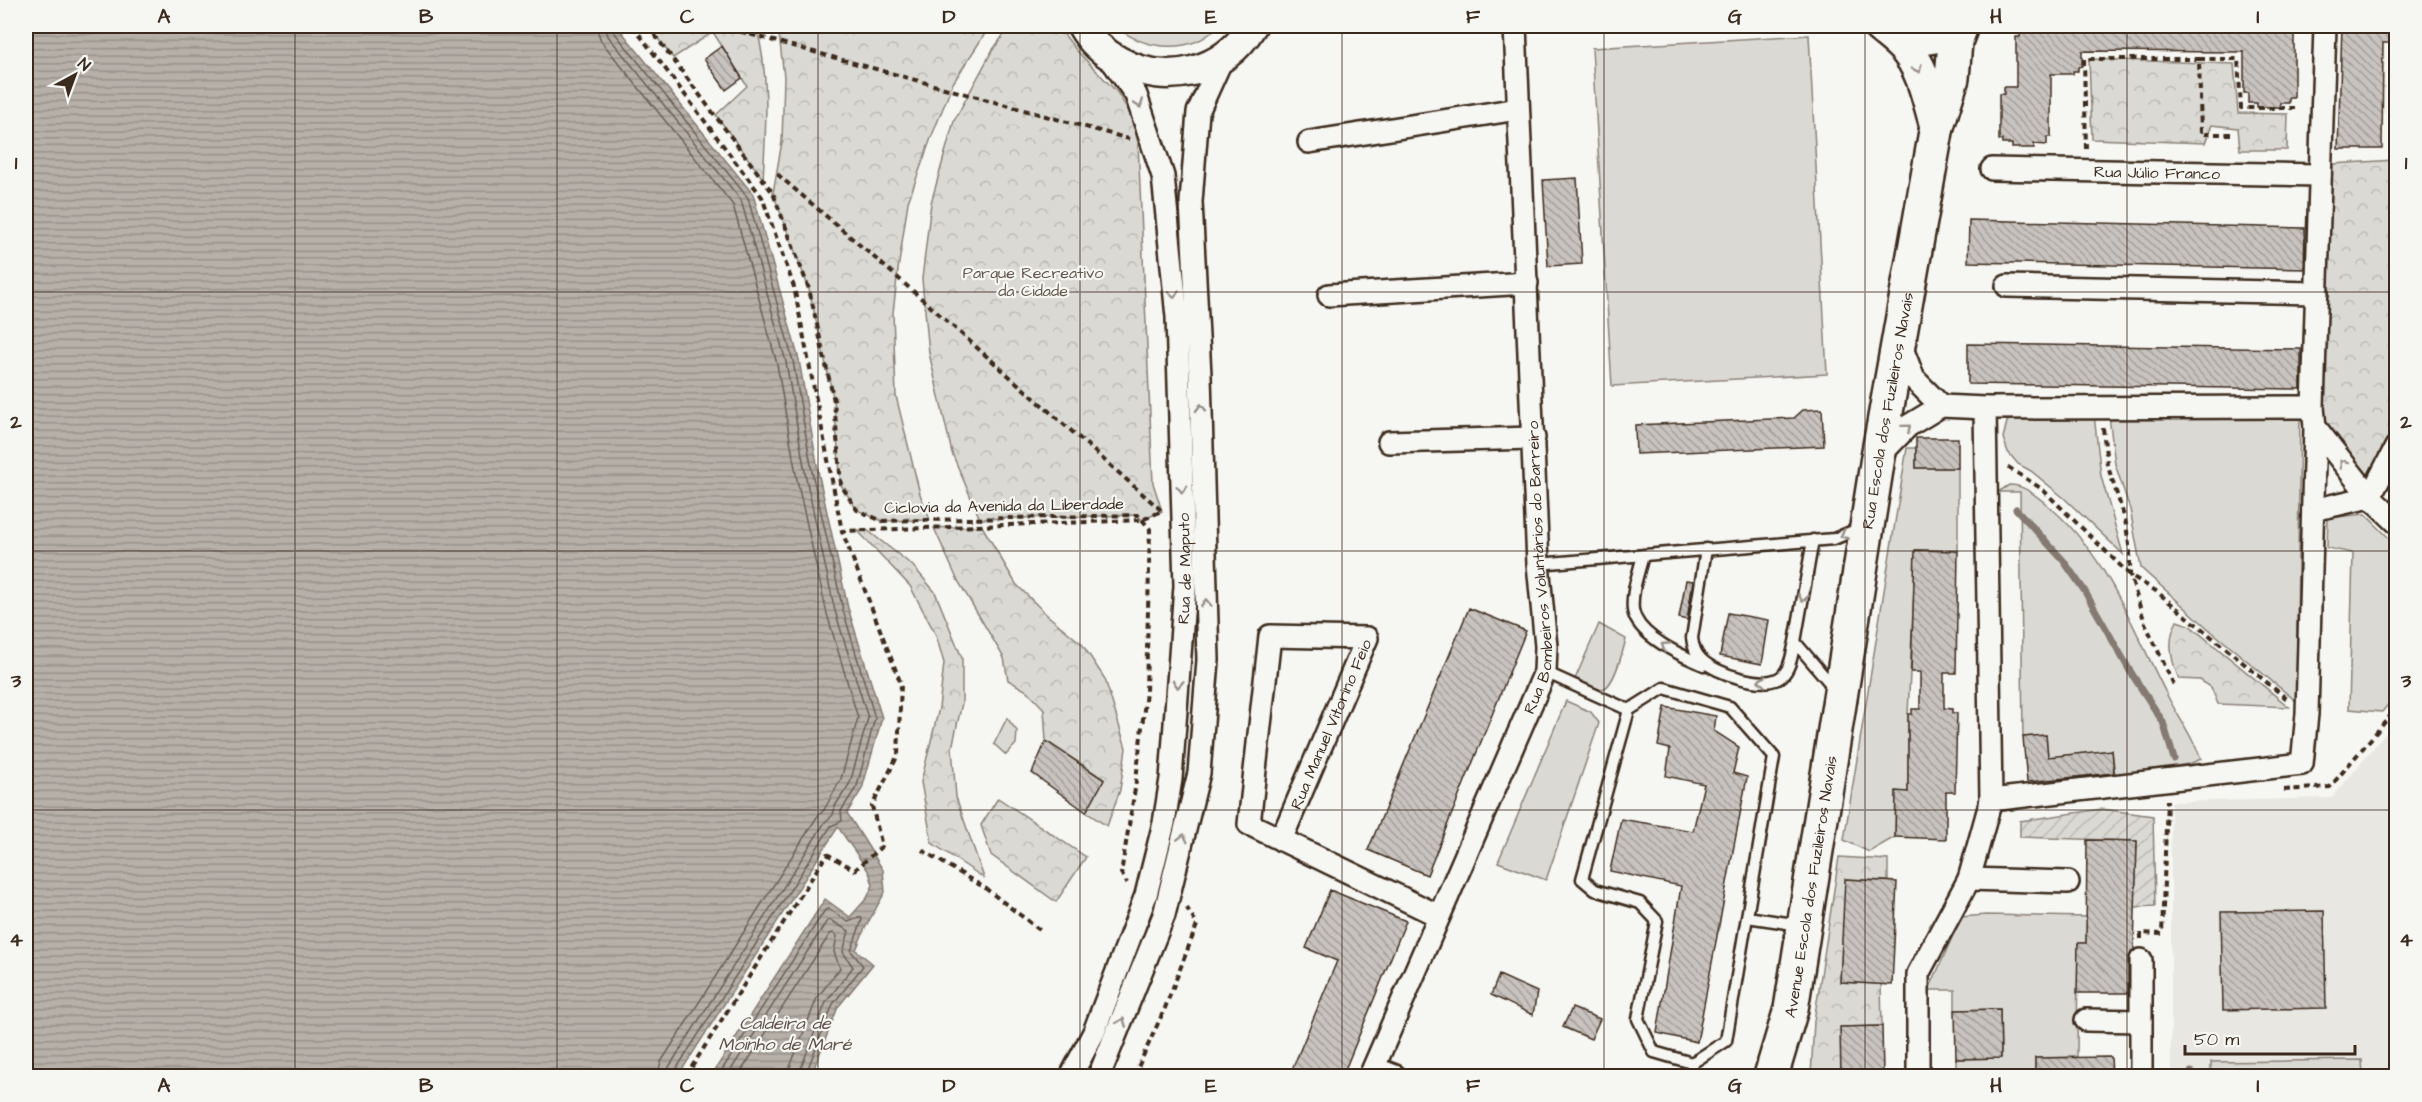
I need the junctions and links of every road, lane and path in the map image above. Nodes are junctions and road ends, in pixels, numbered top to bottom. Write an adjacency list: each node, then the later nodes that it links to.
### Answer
1 (633, 26): 43 (path)
2 (648, 26): 41 (path, Ciclovia da Avenida da Liberdade)
3 (720, 26): 18 (path)
4 (1515, 26): 15 (street, Rua Bombeiros Voluntários do Barreiro)
5 (1880, 26): 6 (main road); 16 (main road, Rua Escola dos Fuzileiros Navais, one-way to 16)
6 (1955, 26)
7 (1961, 26): 16 (main road, Rua Escola dos Fuzileiros Navais)
8 (2325, 26): 23 (street)
9 (1081, 28): 11 (main road)
10 (1253, 30): 12 (main road)
11 (1108, 55): 12 (main road); 64 (street, Rua de Maputo, one-way to 64)
12 (1222, 59): 65 (street, Rua de Maputo, one-way to 12)
13 (2199, 59): 14 (path); 17 (path); 21 (path)
14 (2295, 108)
15 (1518, 109): 19 (street); 24 (street, Rua Bombeiros Voluntários do Barreiro)
16 (1937, 126): 28 (main road, Rua Escola dos Fuzileiros Navais)
17 (2230, 134)
18 (1138, 142)
19 (1309, 142)
20 (1992, 169): 21 (street, Rua Júlio Franco)
21 (2086, 171): 23 (street, Rua Júlio Franco)
22 (776, 173): 41 (path)
23 (2320, 175): 26 (street)
24 (1527, 284): 27 (street); 33 (street, Rua Bombeiros Voluntários do Barreiro)
25 (2007, 286): 26 (street)
26 (2317, 293): 32 (street)
27 (1329, 295)
28 (1899, 340): 29 (street); 37 (main road, Rua Escola dos Fuzileiros Navais)
29 (1941, 406): 31 (street); 37 (street, one-way to 29)
30 (2101, 406): 31 (street); 32 (street); 48 (path)
31 (1985, 408): 36 (street)
32 (2314, 417): 38 (street, one-way to 32); 39 (street)
33 (1534, 438): 34 (street); 47 (street, Rua Bombeiros Voluntários do Barreiro)
34 (1389, 442)
35 (2397, 447): 38 (street)
36 (1985, 452): 48 (path); 59 (street)
37 (1878, 456): 40 (main road, Rua Escola dos Fuzileiros Navais)
38 (2370, 497): 39 (street); 42 (street)
39 (2313, 510): 56 (street)
40 (1869, 516): 44 (lane, one-way to 44); 53 (main road, Rua Escola dos Fuzileiros Navais)
41 (1142, 520): 43 (path); 64 (path, Ciclovia da Avenida da Liberdade)
42 (2397, 522)
43 (842, 531): 75 (path)
44 (1813, 540): 45 (lane); 49 (lane, one-way to 49)
45 (1706, 549): 46 (lane); 50 (lane)
46 (1643, 555): 47 (lane); 50 (lane, one-way to 46)
47 (1538, 564): 51 (street, Rua Bombeiros Voluntários do Barreiro)
48 (2130, 576): 52 (path); 56 (path)
49 (1795, 642): 50 (lane, one-way to 50); 53 (lane)
50 (1718, 671)
51 (1545, 672): 55 (lane); 66 (street, Rua Bombeiros Voluntários do Barreiro)
52 (2174, 685)
53 (1840, 694): 68 (main road, Avenue Escola dos Fuzileiros Navais)
54 (2397, 709): 57 (path)
55 (1629, 710): 67 (lane); 67 (lane)
56 (2307, 714): 59 (street)
57 (2275, 790)
58 (2175, 794): 70 (path)
59 (1991, 800): 62 (street)
60 (1281, 840): 60 (street, Rua Manuel Vitorino Feio); 66 (street, Rua Manuel Vitorino Feio)
61 (922, 850): 69 (path)
62 (1969, 879): 63 (street); 82 (street)
63 (2068, 882)
64 (1146, 895): 73 (street, Rua de Maputo)
65 (1167, 899): 78 (street, Rua de Maputo, one-way to 65); 79 (path)
66 (1439, 916): 74 (street, Rua Bombeiros Voluntários do Barreiro)
67 (1747, 917): 68 (lane)
68 (1804, 926): 81 (main road, Avenue Escola dos Fuzileiros Navais)
69 (1041, 931)
70 (2141, 960): 72 (street)
71 (2086, 1020): 72 (street)
72 (2141, 1020): 83 (street)
73 (1094, 1032): 76 (street, Rua de Maputo); 77 (street)
74 (1372, 1072): 80 (street)
75 (686, 1077)
76 (1071, 1077)
77 (1081, 1077)
78 (1100, 1077)
79 (1134, 1077)
80 (1395, 1077)
81 (1771, 1077)
82 (1918, 1077)
83 (2141, 1077)

